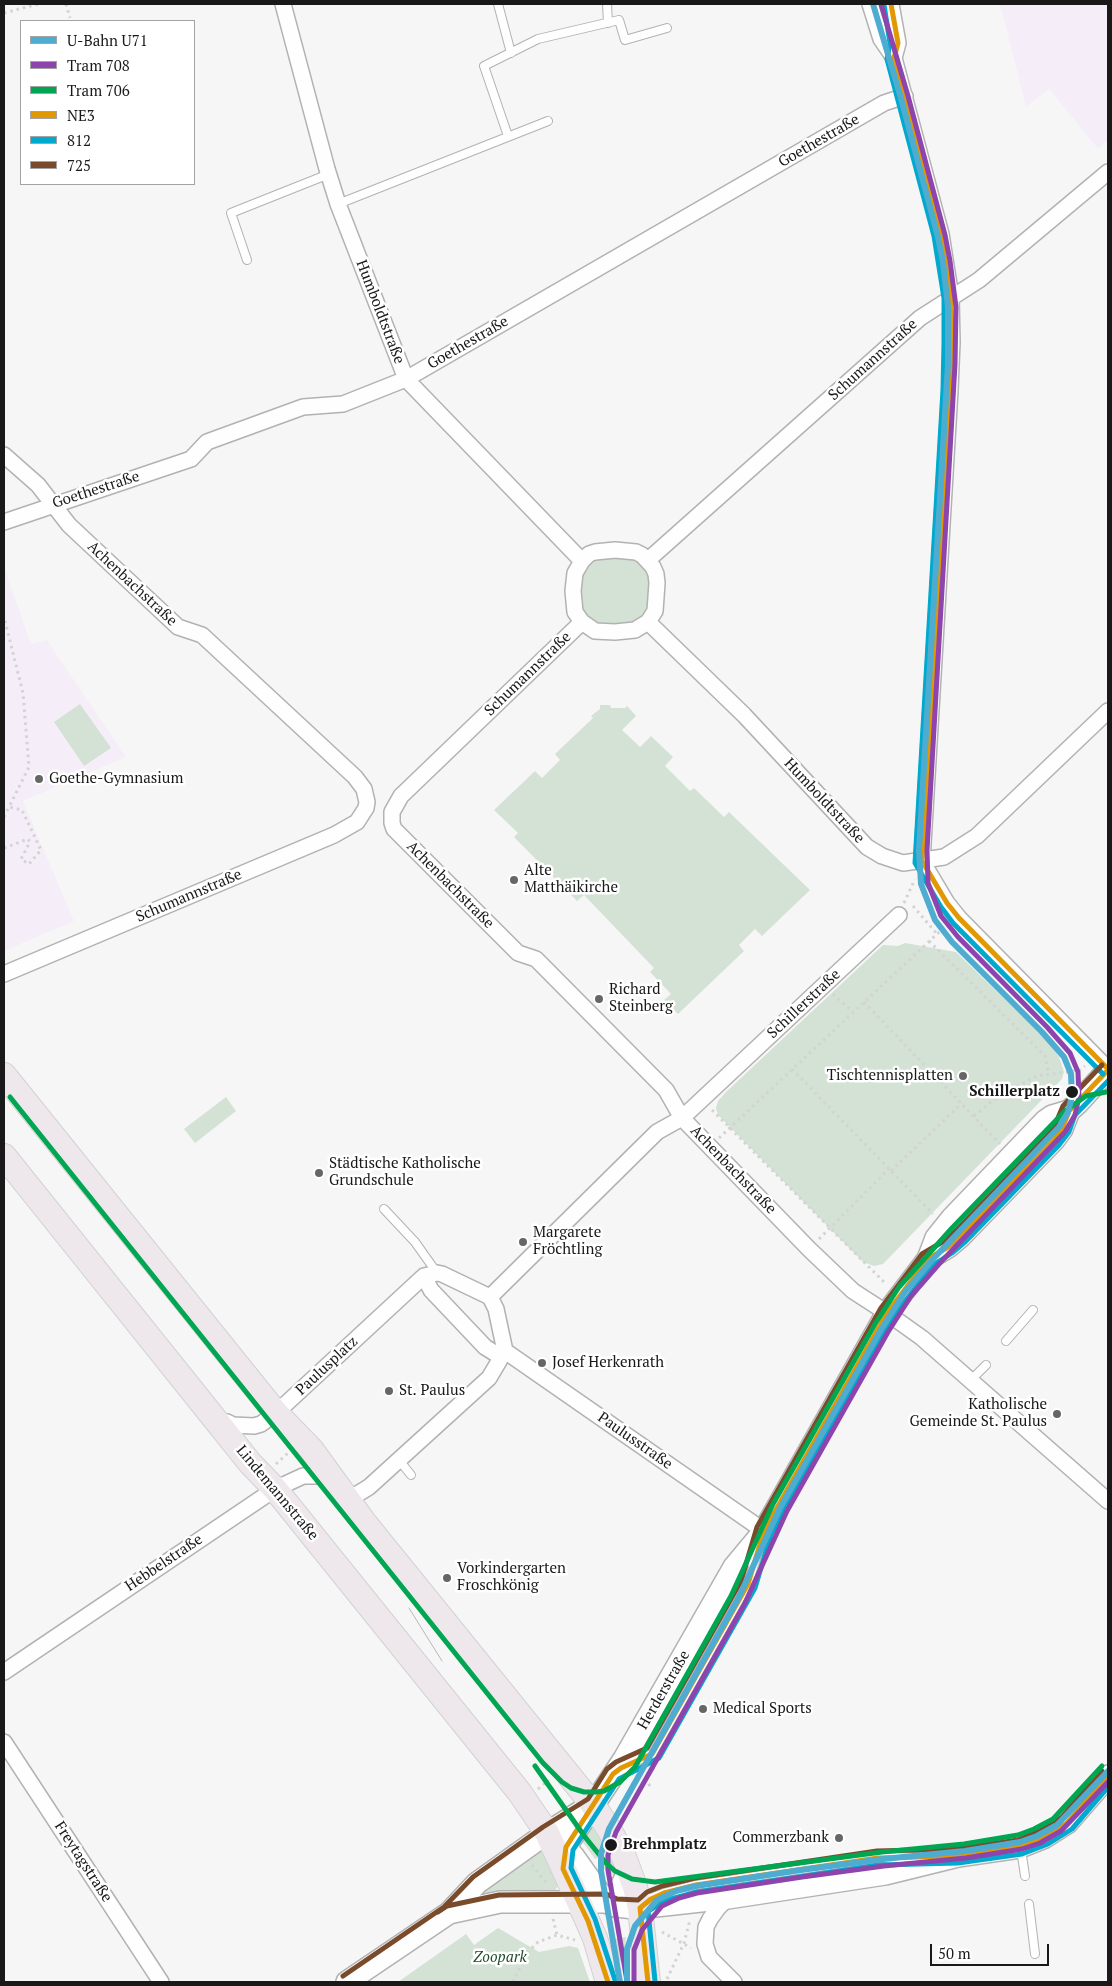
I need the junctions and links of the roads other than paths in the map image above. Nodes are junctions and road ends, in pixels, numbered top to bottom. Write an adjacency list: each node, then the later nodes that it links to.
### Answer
1 (283, 4): 14 (street, Humboldtstraße)
2 (498, 4): 8 (lane)
3 (607, 4): 6 (lane)
4 (870, 4): 9 (street)
5 (891, 4): 9 (street)
6 (608, 23): 7 (lane); 8 (lane)
7 (667, 28)
8 (511, 53): 12 (lane)
9 (894, 58): 10 (street)
10 (905, 96): 17 (street); 18 (street, Goethestraße)
11 (548, 121): 12 (lane)
12 (508, 136): 15 (lane)
13 (1108, 172): 17 (street, Schumannstraße)
14 (329, 174): 15 (street, Humboldtstraße); 16 (lane)
15 (338, 204): 18 (street, Humboldtstraße)
16 (247, 260)
17 (951, 297): 23 (street, Schumannstraße); 29 (street)
18 (406, 379): 20 (street, Goethestraße); 22 (street, Humboldtstraße)
19 (4, 455): 20 (street, Achenbachstraße)
20 (53, 504): 21 (street, Goethestraße); 27 (street, Achenbachstraße)
21 (4, 522)
22 (582, 560): 23 (street); 24 (street)
23 (648, 560): 25 (street)
24 (582, 622): 25 (street); 28 (street, Schumannstraße)
25 (648, 622): 29 (street, Humboldtstraße)
26 (1108, 712): 29 (street)
27 (366, 808): 31 (street, Schumannstraße)
28 (392, 812): 35 (street, Achenbachstraße)
29 (922, 861): 32 (street)
30 (899, 915): 35 (street, Schillerstraße)
31 (4, 974)
32 (1108, 1070): 34 (street, Herderstraße)
33 (4, 1075): 47 (main road)
34 (1069, 1110): 38 (street, Herderstraße); 38 (street, Herderstraße)
35 (682, 1118): 40 (street, Schillerstraße); 42 (street, Achenbachstraße)
36 (4, 1156): 48 (main road, Lindemannstraße)
37 (384, 1209): 39 (lane)
38 (928, 1259): 42 (street, Herderstraße)
39 (431, 1274): 40 (street); 44 (street); 47 (street, Paulusplatz)
40 (490, 1297): 44 (street)
41 (1033, 1310): 43 (lane)
42 (887, 1313): 46 (street, Achenbachstraße); 54 (street, Herderstraße)
43 (1006, 1341)
44 (503, 1354): 49 (street); 54 (street, Paulusstraße)
45 (986, 1365): 46 (lane)
46 (971, 1380): 53 (street, Achenbachstraße)
47 (276, 1413): 48 (street, Paulusplatz); 52 (main road)
48 (218, 1423): 51 (main road, Lindemannstraße)
49 (399, 1460): 50 (lane); 52 (street)
50 (411, 1475)
51 (268, 1482): 52 (street, Hebbelstraße); 55 (street, Hebbelstraße); 59 (main road, Lindemannstraße)
52 (339, 1488): 58 (main road)
53 (1108, 1501)
54 (764, 1531): 58 (street, Herderstraße)
55 (4, 1672)
56 (4, 1742): 72 (street, Freytagstraße)
57 (1108, 1776): 60 (street)
58 (593, 1805): 59 (street); 62 (street, Herderstraße); 63 (main road)
59 (547, 1833): 62 (main road); 70 (street)
60 (1020, 1847): 61 (street); 64 (lane)
61 (958, 1856): 65 (street); 69 (lane)
62 (565, 1858): 66 (main road); 67 (street)
63 (629, 1870): 67 (street); 69 (main road)
64 (1024, 1876)
65 (728, 1898): 69 (street); 76 (street)
66 (579, 1902): 67 (street); 70 (street); 74 (main road)
67 (606, 1902): 69 (street)
68 (1028, 1904): 71 (lane)
69 (640, 1908): 75 (main road)
70 (449, 1913): 73 (street)
71 (1035, 1954)
72 (161, 1982)
73 (347, 1982)
74 (608, 1982)
75 (648, 1982)
76 (734, 1982)

